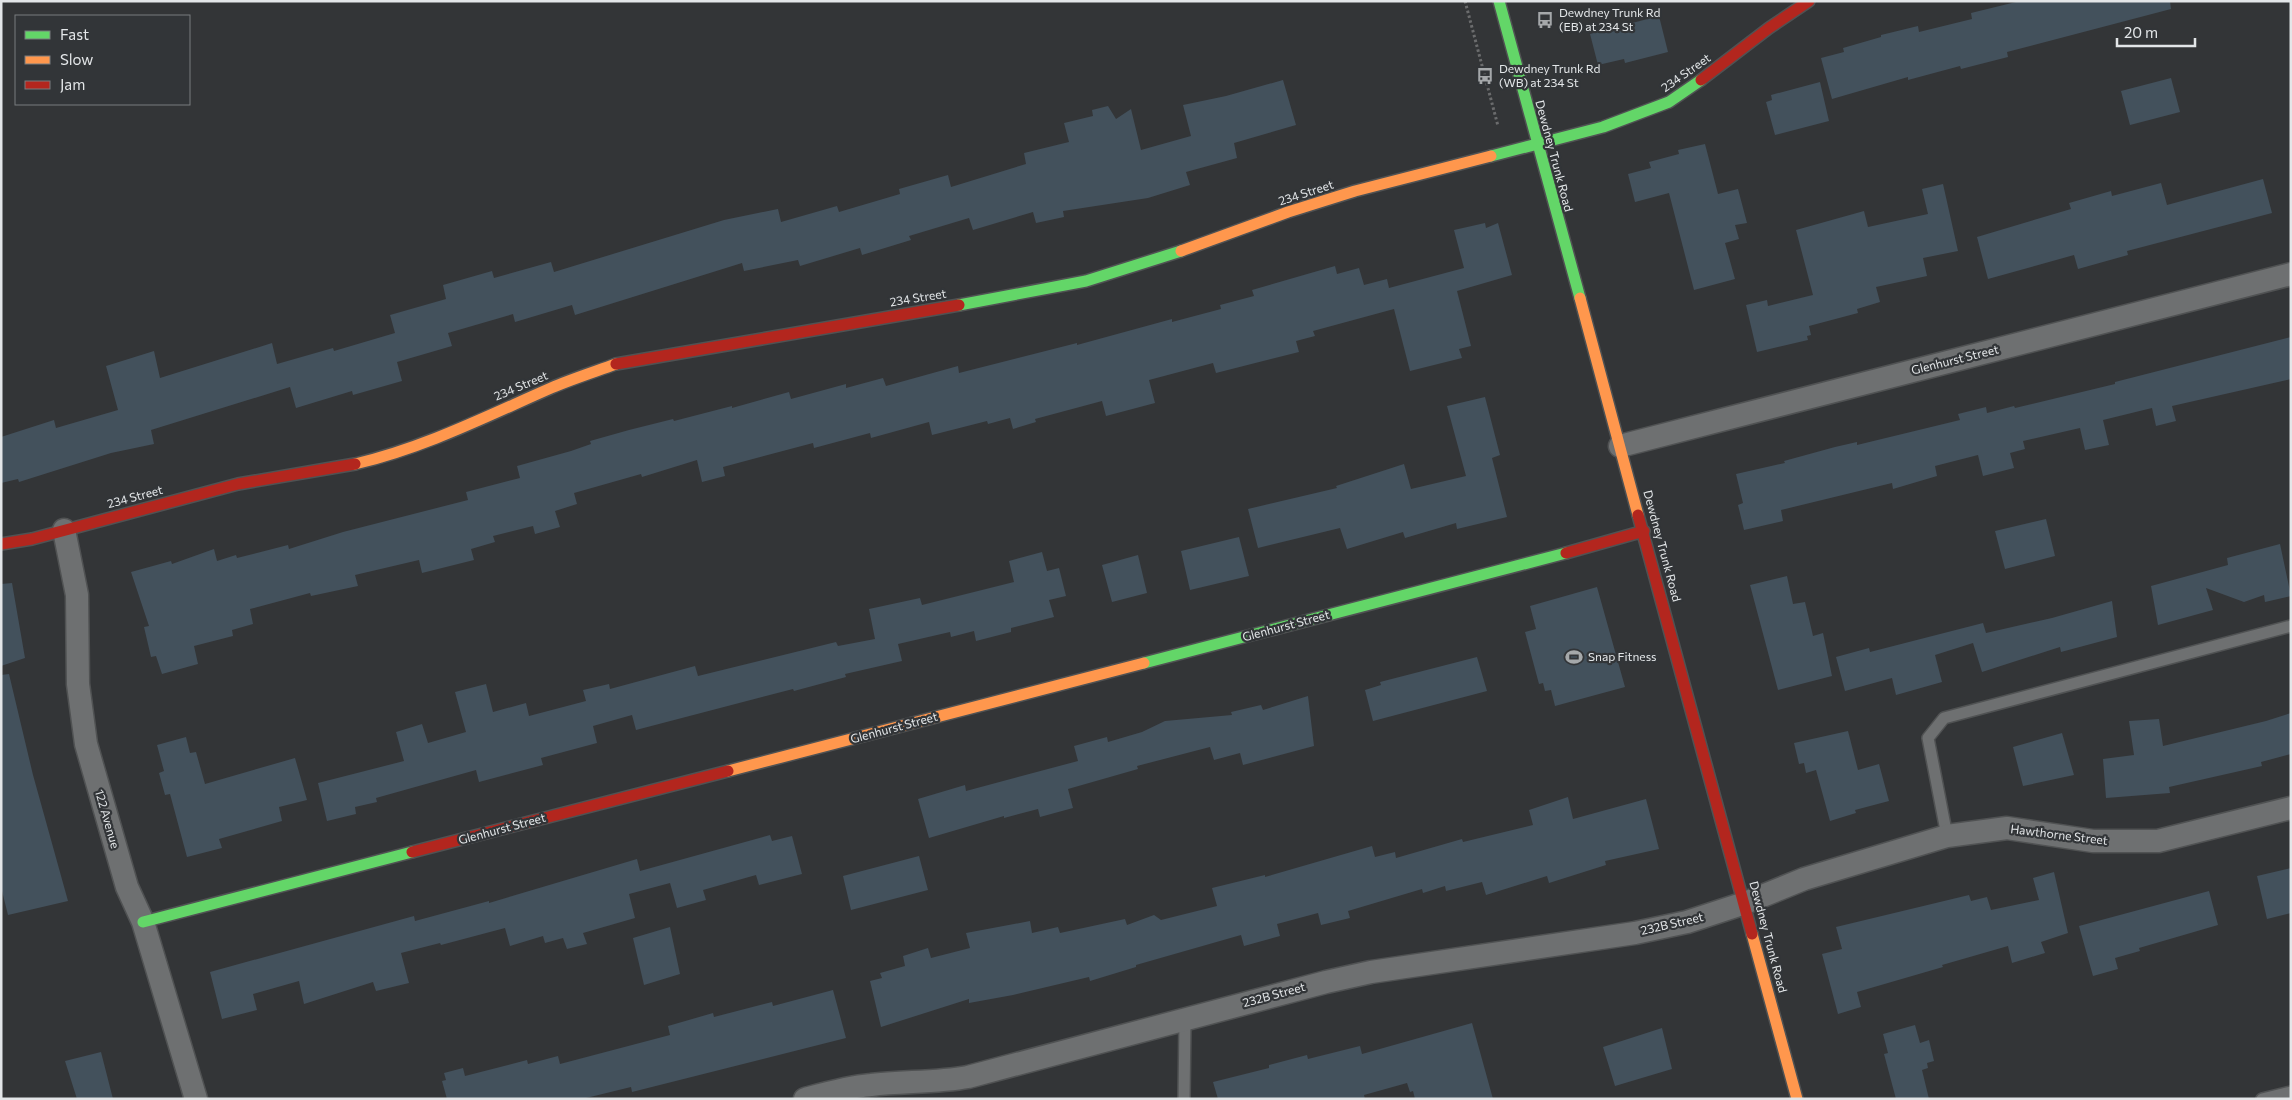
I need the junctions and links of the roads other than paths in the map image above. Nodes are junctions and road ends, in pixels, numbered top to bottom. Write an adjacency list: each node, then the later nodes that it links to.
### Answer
1 (1499, 1): 3 (street, Dewdney Trunk Road)
2 (1809, 1): 3 (street, 234 Street)
3 (1536, 143): 5 (street, Dewdney Trunk Road); 6 (street, 234 Street)
4 (2291, 274): 5 (street, Glenhurst Street)
5 (1620, 446): 7 (street, Dewdney Trunk Road)
6 (64, 530): 8 (street, 234 Street); 13 (street, 122 Avenue)
7 (1644, 531): 12 (street, Dewdney Trunk Road); 13 (street, Glenhurst Street)
8 (1, 544)
9 (2291, 626): 11 (lane)
10 (2291, 808): 11 (street, Hawthorne Street)
11 (1947, 836): 12 (street, Hawthorne Street)
12 (1745, 903): 14 (street, 232B Street); 20 (street, Dewdney Trunk Road)
13 (143, 922): 17 (street, 122 Avenue)
14 (1185, 1019): 15 (street, 232B Street); 19 (lane)
15 (914, 1091): 18 (street, 232B Street)
16 (2291, 1092): 21 (lane)
17 (196, 1099)
18 (805, 1099)
19 (1184, 1099)
20 (1797, 1099)
21 (2262, 1099)

